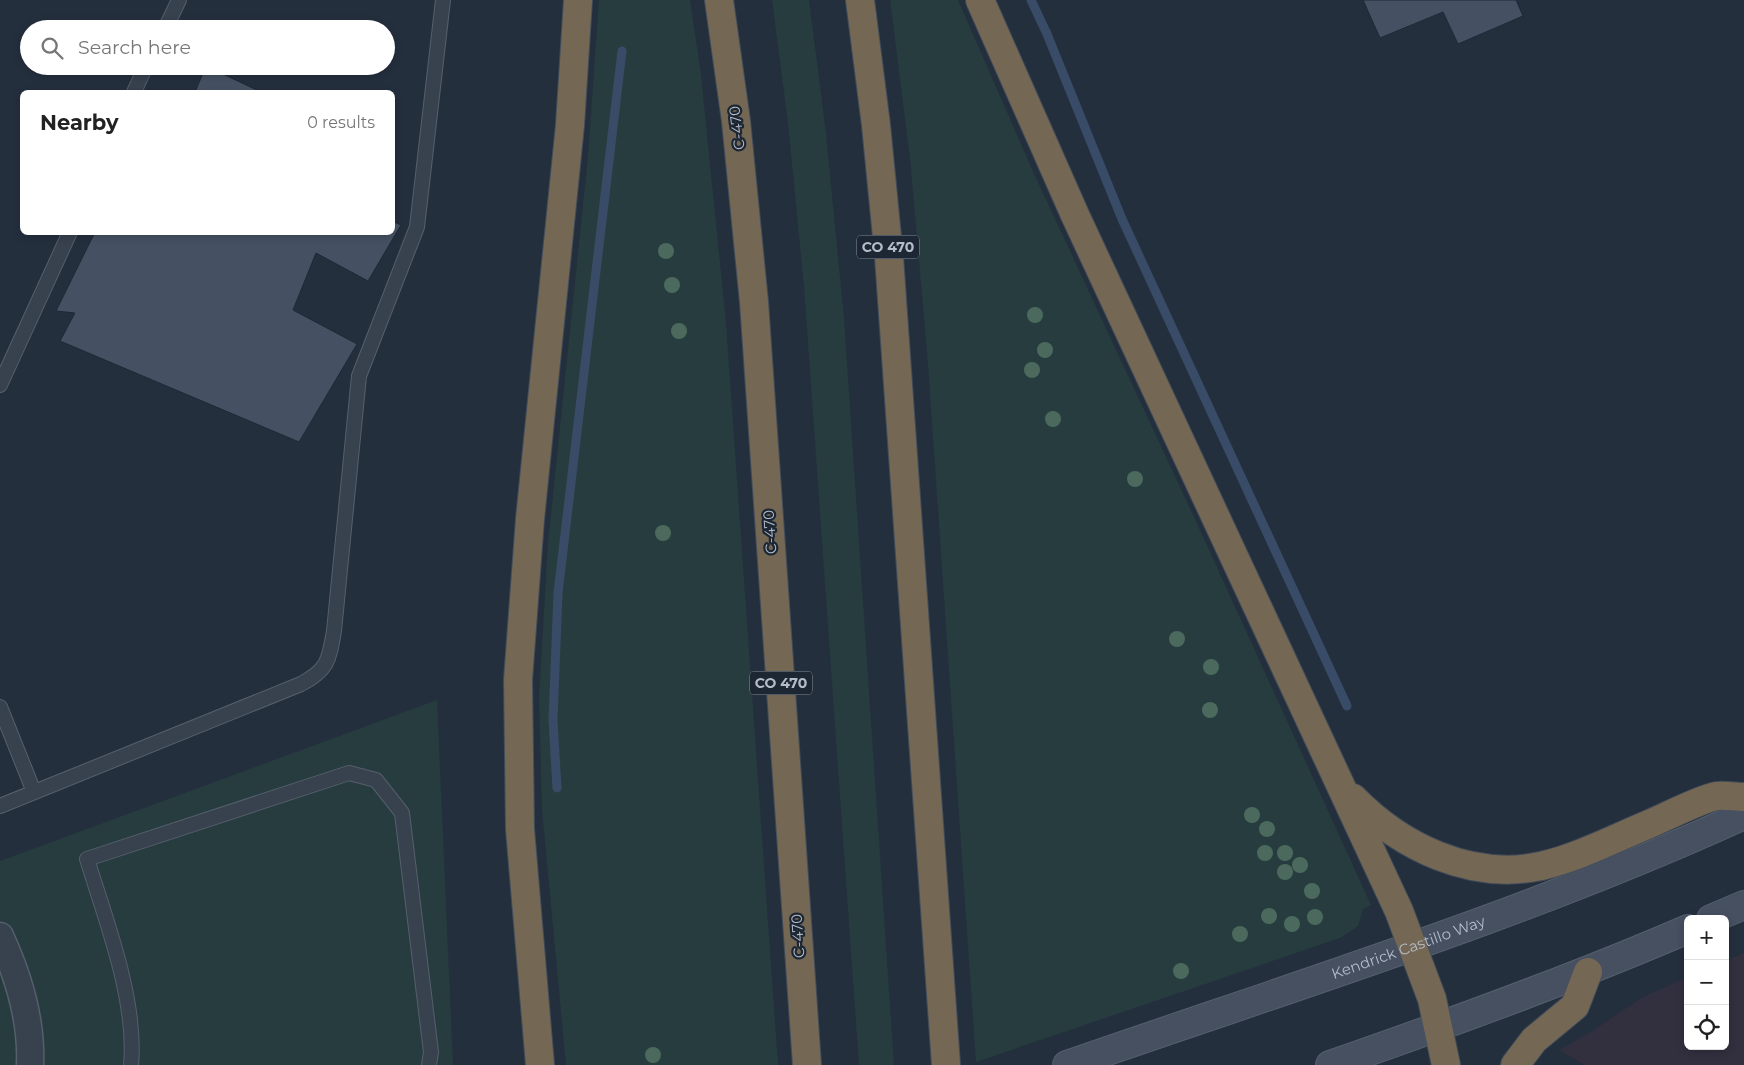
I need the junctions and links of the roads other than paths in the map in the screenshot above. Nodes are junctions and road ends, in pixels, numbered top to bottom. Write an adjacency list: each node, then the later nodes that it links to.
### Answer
1 (179, 0): 7 (lane)
2 (443, 0): 14 (lane)
3 (578, 0): 25 (highway)
4 (719, 0): 29 (highway, C-470 / CO 470)
5 (860, 0): 30 (highway, CO 470)
6 (980, 0): 13 (highway)
7 (169, 20)
8 (142, 75): 9 (lane)
9 (135, 90)
10 (69, 235): 11 (lane)
11 (0, 385)
12 (0, 707): 14 (lane)
13 (1343, 788): 15 (highway); 22 (highway)
14 (34, 792): 16 (lane)
15 (1744, 798)
16 (0, 806)
17 (1744, 815): 22 (main road, Kendrick Castillo Way)
18 (1744, 905): 19 (main road)
19 (1720, 915)
20 (1684, 931): 23 (main road)
21 (0, 936): 26 (street)
22 (1413, 945): 24 (highway); 31 (main road, Kendrick Castillo Way)
23 (1588, 972): 24 (main road); 34 (highway)
24 (1439, 1028): 32 (main road); 33 (highway)
25 (537, 1062)
26 (30, 1065)
27 (131, 1065): 28 (lane)
28 (429, 1065)
29 (807, 1065)
30 (946, 1065)
31 (1067, 1065)
32 (1330, 1065)
33 (1446, 1065)
34 (1515, 1065)

